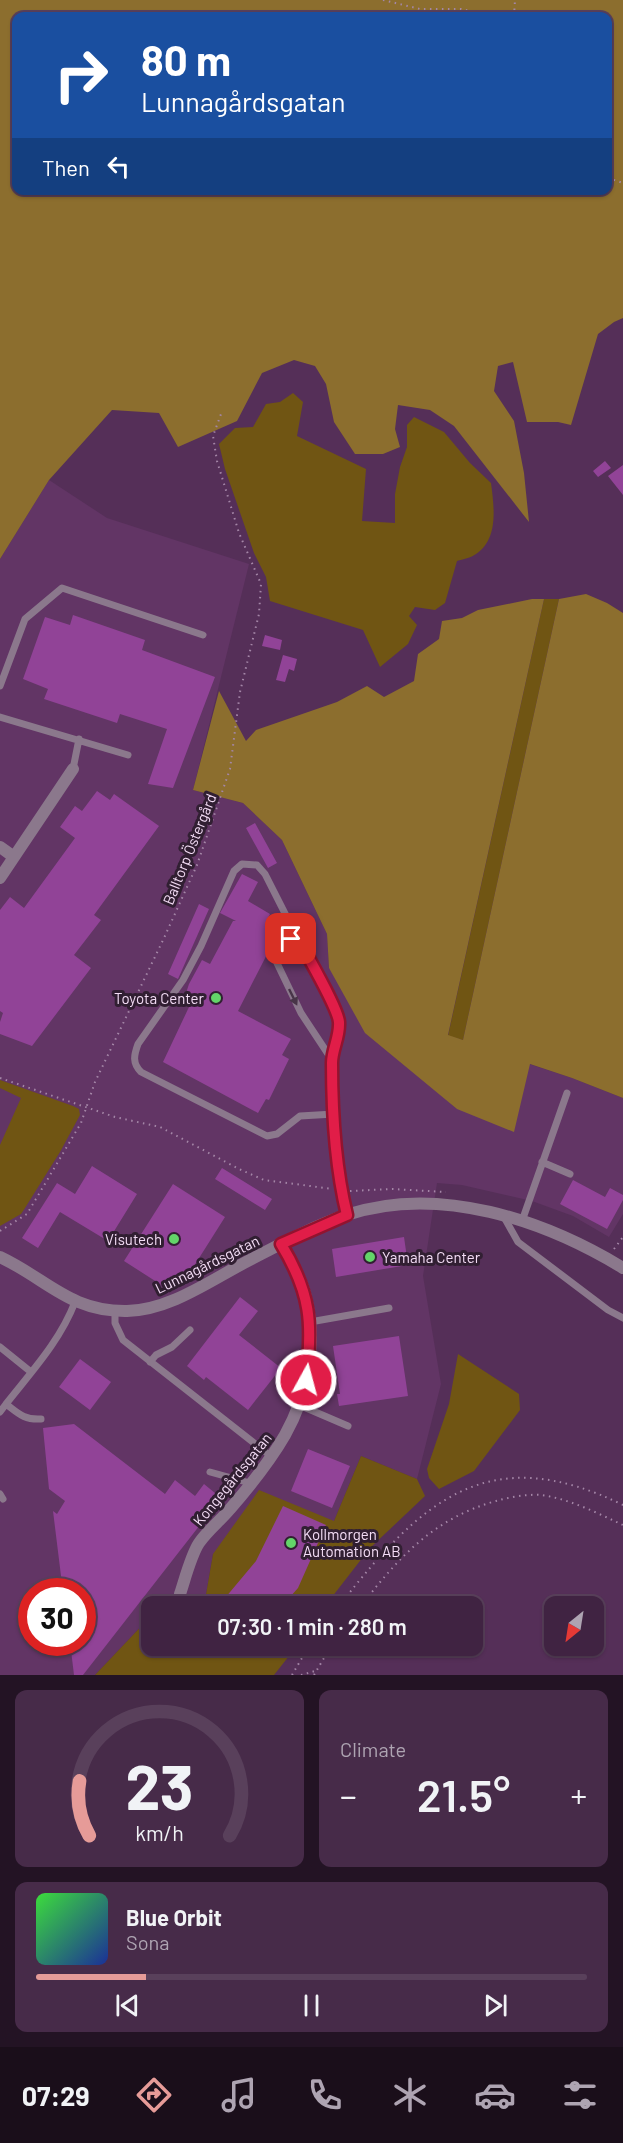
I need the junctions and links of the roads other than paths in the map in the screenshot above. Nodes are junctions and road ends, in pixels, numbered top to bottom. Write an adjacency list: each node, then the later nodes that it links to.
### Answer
1 (203, 634): 2 (lane)
2 (0, 686)
3 (0, 717): 4 (lane)
4 (79, 739): 5 (lane); 6 (lane)
5 (128, 755)
6 (73, 769): 8 (street)
7 (0, 847): 8 (street)
8 (14, 857): 9 (street)
9 (0, 878)
10 (299, 942): 11 (lane); 11 (lane, one-way to 11); 13 (lane)
11 (332, 1059): 13 (lane)
12 (567, 1094): 14 (lane)
13 (334, 1114): 16 (lane)
14 (542, 1162): 15 (lane); 18 (lane)
15 (570, 1174)
16 (347, 1215): 17 (street, Lunnagårdsgatan); 19 (street, Lunnagårdsgatan)
17 (504, 1217): 18 (street, Lunnagårdsgatan); 25 (lane)
18 (522, 1221): 21 (street, Lunnagårdsgatan)
19 (281, 1244): 24 (street, Lunnagårdsgatan); 26 (street, Kongegårdsgatan)
20 (0, 1257): 22 (street, Lunnagårdsgatan)
21 (623, 1268)
22 (75, 1302): 24 (street, Lunnagårdsgatan); 30 (lane)
23 (389, 1308): 26 (lane)
24 (115, 1310): 29 (lane)
25 (623, 1318)
26 (310, 1322): 32 (street, Kongegårdsgatan)
27 (190, 1330): 29 (lane)
28 (0, 1347): 30 (lane)
29 (150, 1362): 36 (lane)
30 (31, 1372): 31 (lane)
31 (6, 1404): 33 (lane); 34 (lane)
32 (299, 1405): 35 (lane); 36 (street, Kongegårdsgatan)
33 (0, 1412)
34 (41, 1419)
35 (348, 1426)
36 (272, 1457): 38 (street, Kongegårdsgatan)
37 (210, 1472): 38 (lane)
38 (250, 1483): 39 (street, Kongegårdsgatan)
39 (180, 1594)

